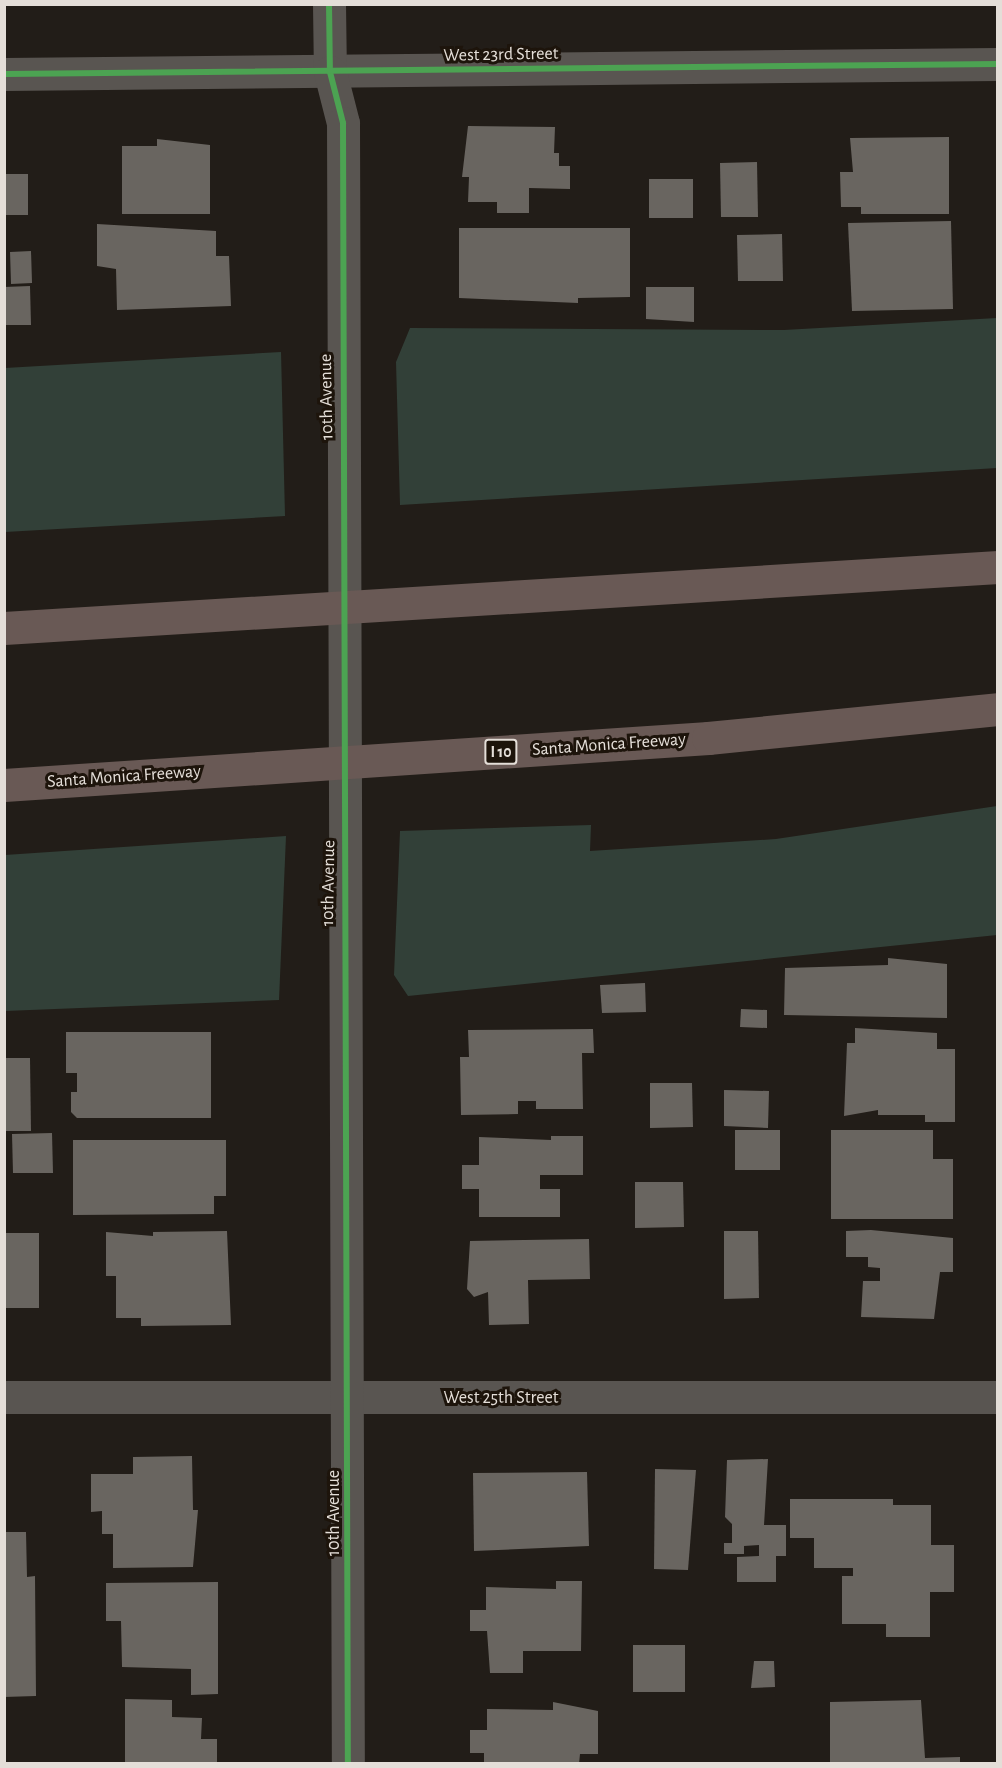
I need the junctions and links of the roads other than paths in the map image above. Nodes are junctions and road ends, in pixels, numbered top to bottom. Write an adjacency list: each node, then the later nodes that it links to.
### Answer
1 (329, 4): 3 (street, 10th Avenue)
2 (998, 63): 3 (street, West 23rd Street)
3 (330, 72): 4 (street, West 23rd Street); 13 (street, 10th Avenue)
4 (4, 74)
5 (998, 567): 7 (highway)
6 (4, 616): 7 (highway)
7 (98, 623): 8 (highway)
8 (4, 628)
9 (998, 709): 10 (highway, Santa Monica Freeway / I 10)
10 (4, 785)
11 (4, 1397): 13 (street, West 25th Street)
12 (998, 1397): 13 (street, West 25th Street)
13 (350, 1398): 14 (street, 10th Avenue)
14 (348, 1764)

